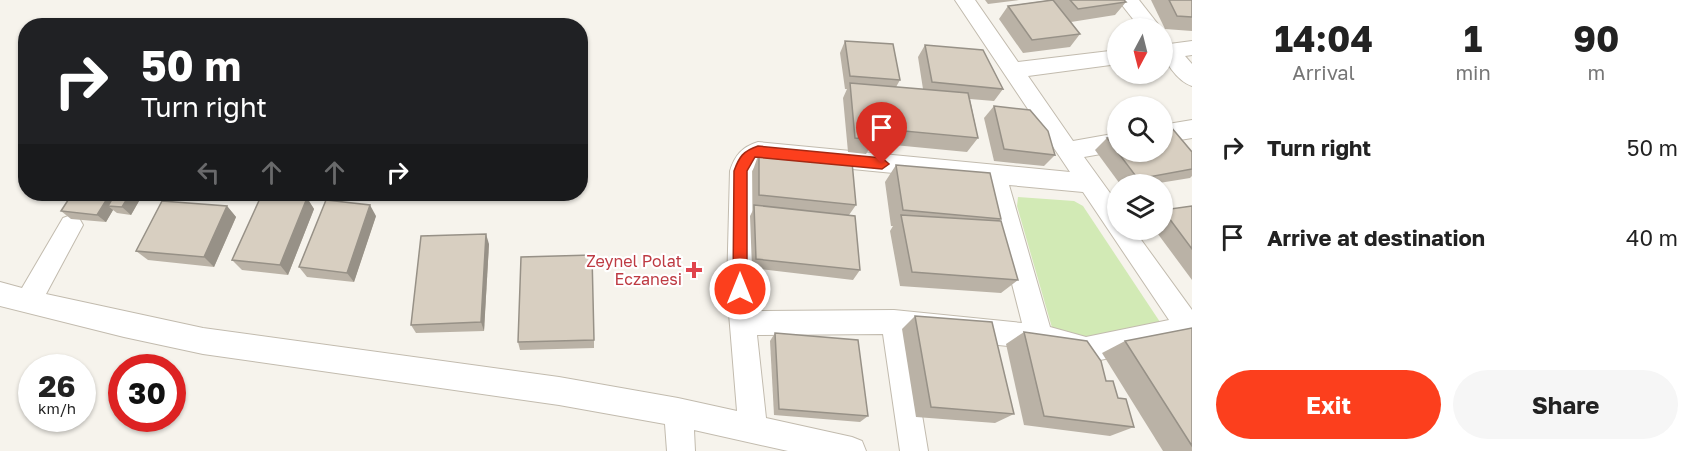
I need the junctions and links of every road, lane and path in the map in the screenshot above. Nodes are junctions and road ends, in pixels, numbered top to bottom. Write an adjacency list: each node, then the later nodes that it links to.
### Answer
1 (965, 0): 8 (street)
2 (1128, 0): 3 (street)
3 (1143, 18)
4 (1173, 48): 5 (street)
5 (1192, 48)
6 (1173, 57): 9 (street)
7 (1107, 58): 8 (street)
8 (1013, 70): 13 (street)
9 (1192, 78)
10 (1192, 129): 11 (street)
11 (1173, 132)
12 (1107, 144): 13 (street)
13 (1066, 151): 15 (street)
14 (995, 174): 15 (street); 22 (street); 24 (street)
15 (1089, 183): 16 (street)
16 (1107, 208)
17 (71, 225): 20 (street)
18 (1128, 240): 23 (street)
19 (0, 294): 20 (street)
20 (28, 301): 25 (street)
21 (894, 322): 22 (street); 24 (street); 29 (street)
22 (744, 323): 26 (street)
23 (1191, 330): 24 (street)
24 (1039, 337)
25 (678, 412): 26 (street); 27 (street)
26 (753, 428): 28 (street)
27 (681, 451)
28 (852, 451)
29 (914, 451)

